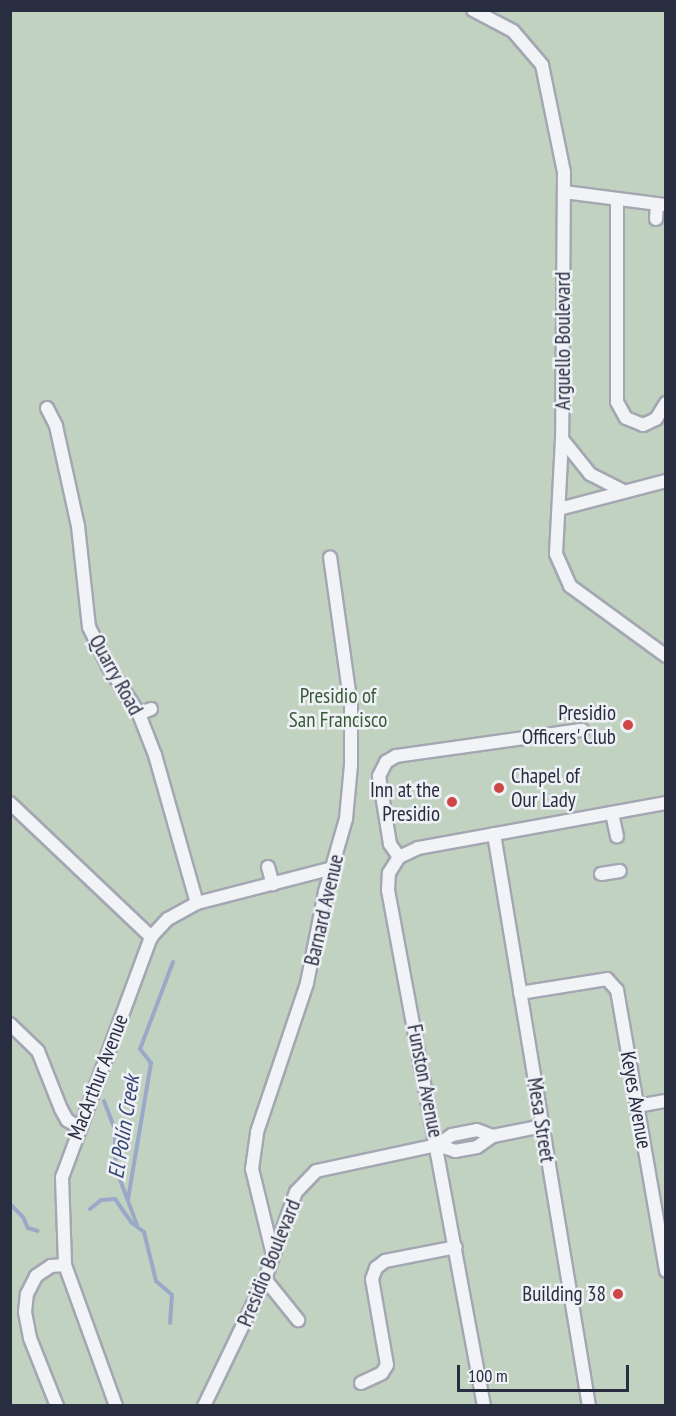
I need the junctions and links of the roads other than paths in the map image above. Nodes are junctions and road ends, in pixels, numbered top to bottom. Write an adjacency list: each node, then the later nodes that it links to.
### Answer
1 (473, 10): 2 (street, Arguello Boulevard)
2 (564, 192): 3 (street); 8 (street, Arguello Boulevard)
3 (617, 200): 4 (street); 6 (street)
4 (661, 205): 5 (street)
5 (656, 219)
6 (666, 403)
7 (47, 408): 26 (street, Quarry Road)
8 (562, 439): 10 (street); 11 (street, Arguello Boulevard)
9 (666, 481): 10 (street)
10 (621, 490): 11 (street)
11 (559, 509): 13 (street, Arguello Boulevard)
12 (330, 557): 22 (street, Barnard Avenue)
13 (666, 656)
14 (582, 730): 20 (street)
15 (10, 802): 27 (street)
16 (666, 803): 17 (street)
17 (612, 813): 18 (street); 19 (street)
18 (494, 834): 20 (street); 28 (street, Mesa Street)
19 (616, 836)
20 (399, 857): 36 (street, Funston Avenue)
21 (268, 867): 25 (street)
22 (333, 868): 25 (street); 38 (street, Barnard Avenue)
23 (620, 871): 24 (street)
24 (601, 874)
25 (273, 884): 26 (street)
26 (197, 903): 27 (street)
27 (151, 937): 35 (street, MacArthur Avenue)
28 (520, 993): 33 (street, Keyes Avenue); 34 (street, Mesa Street)
29 (10, 1024): 30 (street)
30 (24, 1037): 31 (street); 35 (street)
31 (10, 1042)
32 (666, 1101): 33 (street)
33 (637, 1106): 40 (street, Keyes Avenue)
34 (542, 1126): 36 (street, Presidio Boulevard); 48 (street, Mesa Street)
35 (80, 1128): 39 (street, MacArthur Avenue)
36 (437, 1145): 37 (street, Funston Avenue); 38 (street, Presidio Boulevard)
37 (456, 1247): 43 (street); 47 (street, Funston Avenue)
38 (273, 1255): 41 (street, Presidio Boulevard)
39 (65, 1264): 44 (street); 45 (street, MacArthur Avenue)
40 (666, 1271)
41 (265, 1279): 42 (street); 46 (street, Presidio Boulevard)
42 (298, 1320)
43 (361, 1383)
44 (57, 1406)
45 (116, 1406)
46 (204, 1406)
47 (484, 1406)
48 (589, 1406)

